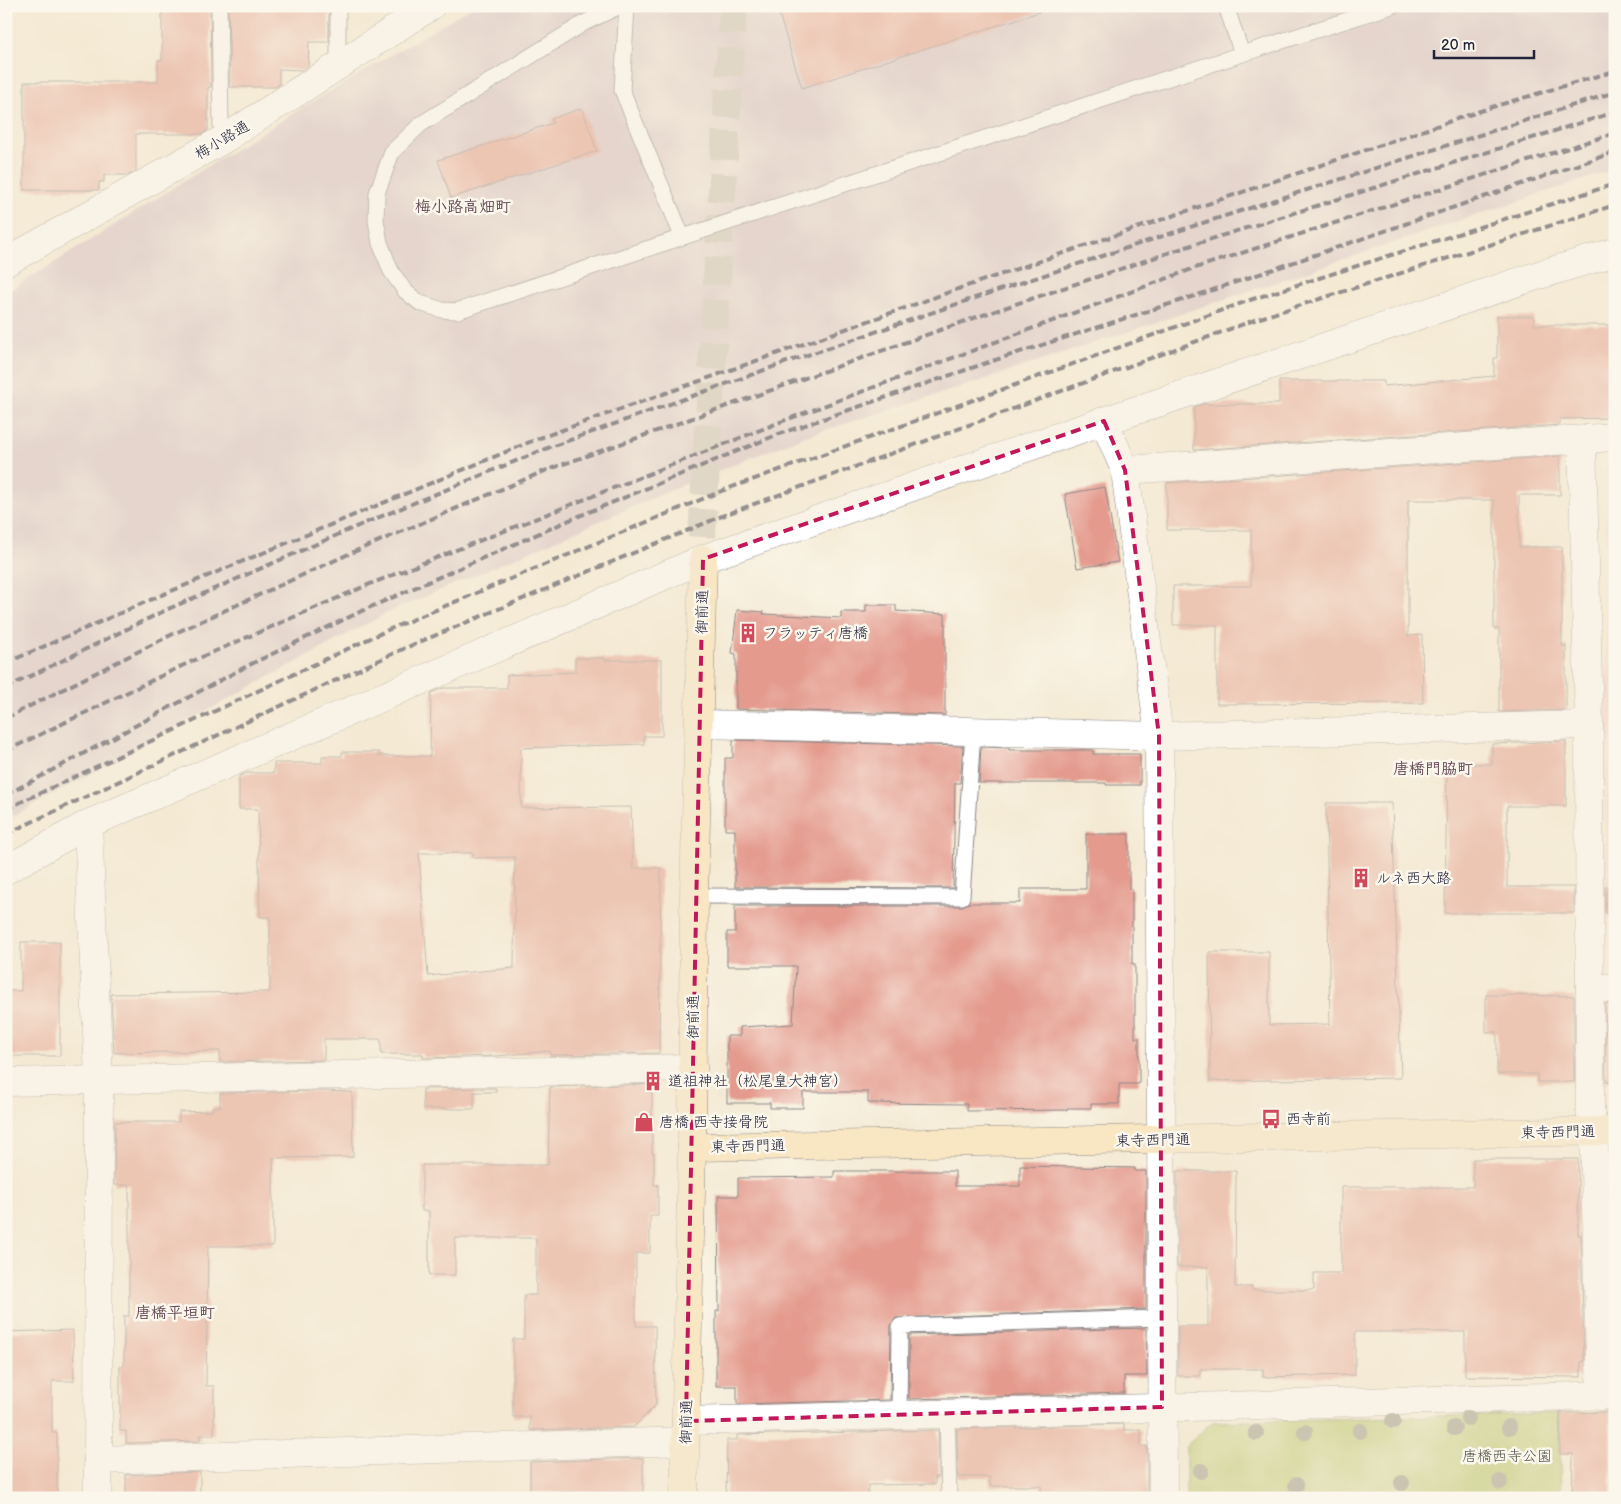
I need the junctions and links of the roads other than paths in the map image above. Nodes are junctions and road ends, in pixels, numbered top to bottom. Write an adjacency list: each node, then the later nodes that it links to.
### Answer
1 (219, 6): 10 (lane)
2 (338, 6): 9 (lane)
3 (431, 6): 9 (street, 梅小路通)
4 (620, 6): 11 (lane)
5 (627, 6): 11 (lane)
6 (1226, 6): 8 (lane)
7 (1391, 6): 8 (lane)
8 (1242, 54): 11 (lane)
9 (338, 68): 10 (street, 梅小路通)
10 (224, 139): 13 (street, 梅小路通)
11 (682, 236)
12 (1615, 252): 14 (street)
13 (6, 262)
14 (1104, 421): 17 (street); 18 (street)
15 (1615, 436): 16 (street)
16 (1582, 439): 17 (street); 20 (street)
17 (1125, 470): 22 (street)
18 (703, 548): 19 (street, 御前通); 23 (street)
19 (700, 724): 21 (street); 25 (street, 御前通)
20 (1589, 725): 22 (street); 26 (street)
21 (973, 732): 22 (street); 25 (lane)
22 (1159, 736): 31 (street)
23 (88, 824): 24 (street); 28 (street)
24 (6, 870)
25 (694, 896): 27 (street, 御前通)
26 (1602, 988): 30 (street)
27 (693, 1068): 28 (street); 32 (street, 御前通)
28 (98, 1080): 29 (street); 39 (street)
29 (6, 1082)
30 (1604, 1132): 31 (street, 東寺西門通); 34 (street)
31 (1162, 1140): 32 (street, 東寺西門通); 33 (street)
32 (692, 1147): 38 (street, 御前通)
33 (1161, 1318): 35 (street); 37 (lane)
34 (1608, 1396): 35 (street)
35 (1162, 1407): 36 (street); 43 (street)
36 (947, 1414): 37 (street); 42 (lane)
37 (900, 1415): 38 (street)
38 (686, 1431): 39 (street); 41 (street, 御前通)
39 (98, 1460): 40 (street)
40 (98, 1498)
41 (684, 1498)
42 (949, 1498)
43 (1163, 1498)

